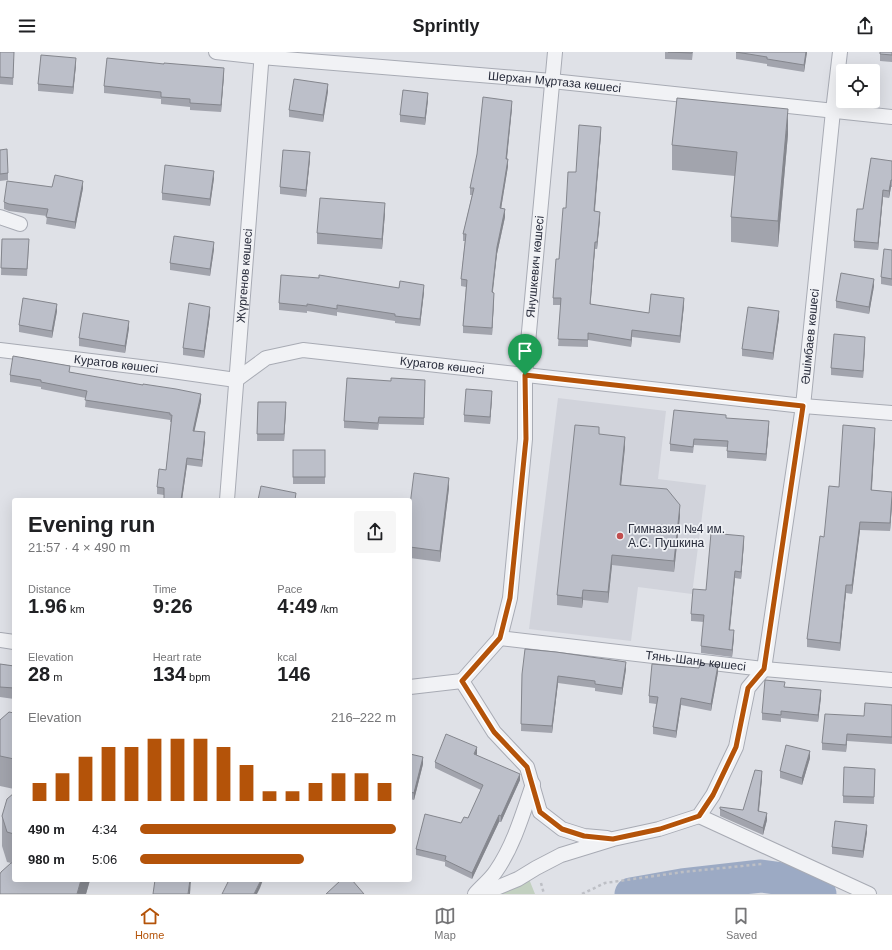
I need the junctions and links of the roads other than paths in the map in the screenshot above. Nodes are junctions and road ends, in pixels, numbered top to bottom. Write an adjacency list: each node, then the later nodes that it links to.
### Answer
1 (216, 52): 4 (street, Шерхан Мұртаза көшесі)
2 (555, 52): 5 (street, Янушкевич көшесі)
3 (840, 52): 6 (street, Әшімбаев көшесі)
4 (261, 54): 5 (street, Шерхан Мұртаза көшесі); 12 (street, Жүргенов көшесі)
5 (552, 81): 6 (street, Шерхан Мұртаза көшесі); 11 (street, Янушкевич көшесі)
6 (833, 111): 7 (street, Шерхан Мұртаза көшесі); 13 (street, Әшімбаев көшесі)
7 (892, 117)
8 (0, 217): 9 (street)
9 (20, 224)
10 (0, 350): 12 (street, Куратов көшесі)
11 (525, 375): 12 (street, Куратов көшесі); 13 (street, Куратов көшесі); 16 (street, Янушкевич көшесі)
12 (236, 380): 15 (street, Жүргенов көшесі)
13 (803, 406): 14 (street, Куратов көшесі); 19 (street, Әшімбаев көшесі)
14 (892, 413)
15 (227, 498)
16 (500, 638): 19 (street, Тянь-Шань көшесі); 21 (street, Янушкевич көшесі)
17 (0, 640): 18 (street)
18 (12, 642)
19 (764, 669): 20 (street, Тянь-Шань көшесі); 24 (street)
20 (892, 680)
21 (462, 681): 22 (street); 23 (street)
22 (412, 687)
23 (533, 784): 25 (street); 26 (street)
24 (699, 816): 25 (street); 28 (street)
25 (613, 839): 27 (street)
26 (475, 894)
27 (482, 894)
28 (869, 894)

